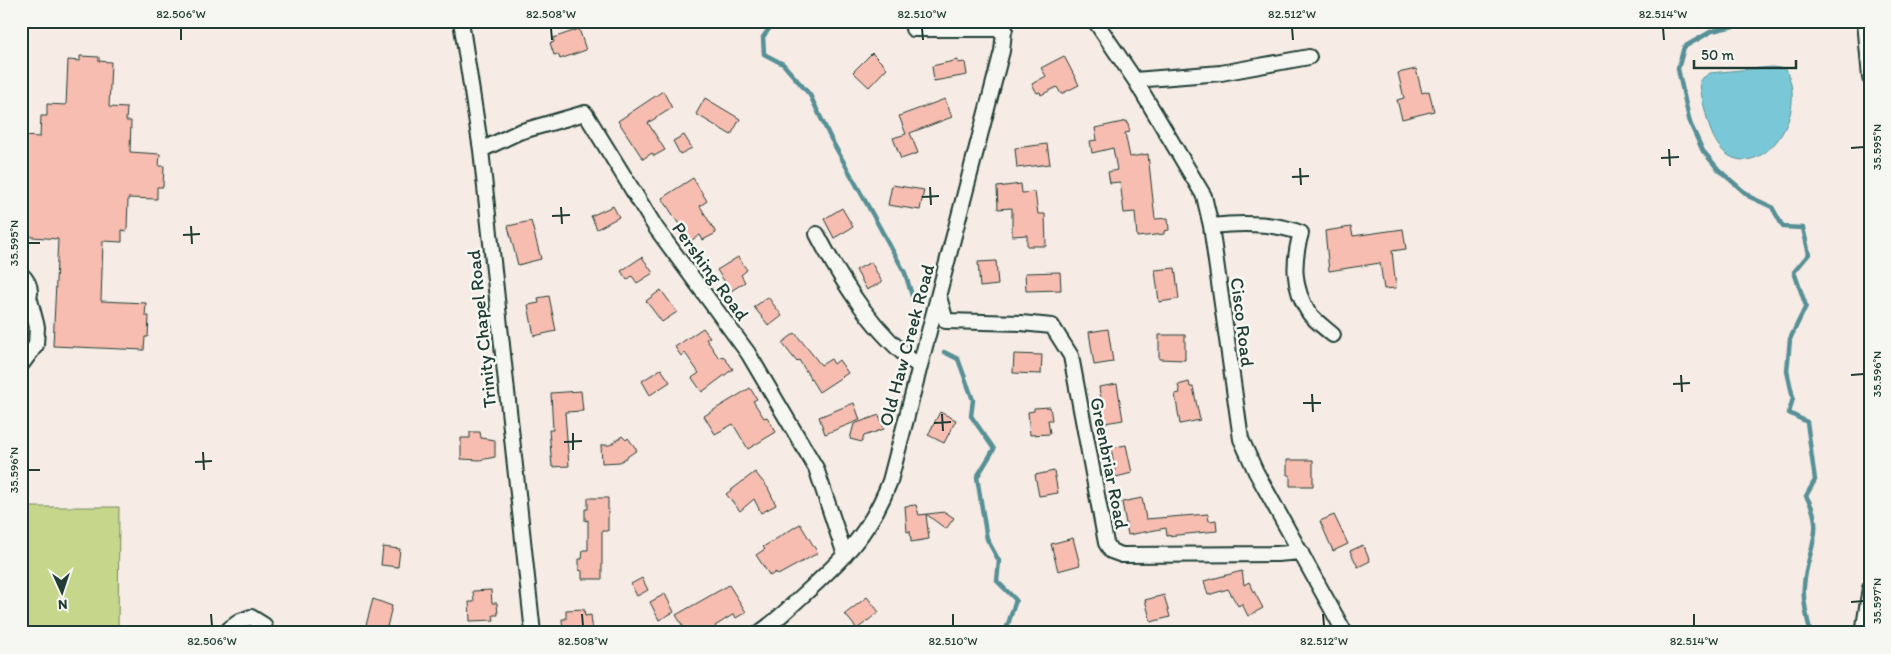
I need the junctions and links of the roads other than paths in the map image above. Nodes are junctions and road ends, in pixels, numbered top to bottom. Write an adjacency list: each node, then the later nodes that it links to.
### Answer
1 (461, 21): 9 (street, Trinity Chapel Road)
2 (1095, 21): 8 (street, Cisco Road)
3 (1865, 21): 7 (street)
4 (1005, 25): 5 (street); 13 (street, Old Haw Creek Road)
5 (912, 29)
6 (1309, 56): 8 (street)
7 (1870, 78)
8 (1135, 80): 10 (street, Cisco Road)
9 (481, 150): 20 (street, Pershing Road); 25 (street, Trinity Chapel Road)
10 (1211, 226): 16 (street); 19 (street, Cisco Road)
11 (817, 234): 18 (street)
12 (21, 274): 14 (street)
13 (939, 296): 18 (street, Old Haw Creek Road); 19 (street, Greenbriar Road)
14 (30, 300): 15 (street); 17 (street)
15 (21, 312)
16 (1333, 334)
17 (21, 365)
18 (920, 367): 20 (street, Old Haw Creek Road)
19 (1301, 552): 26 (street, Cisco Road)
20 (845, 555): 23 (street, Old Haw Creek Road)
21 (1870, 588): 27 (street)
22 (229, 629): 24 (street)
23 (764, 631)
24 (266, 633)
25 (533, 633)
26 (1345, 633)
27 (1862, 633)

